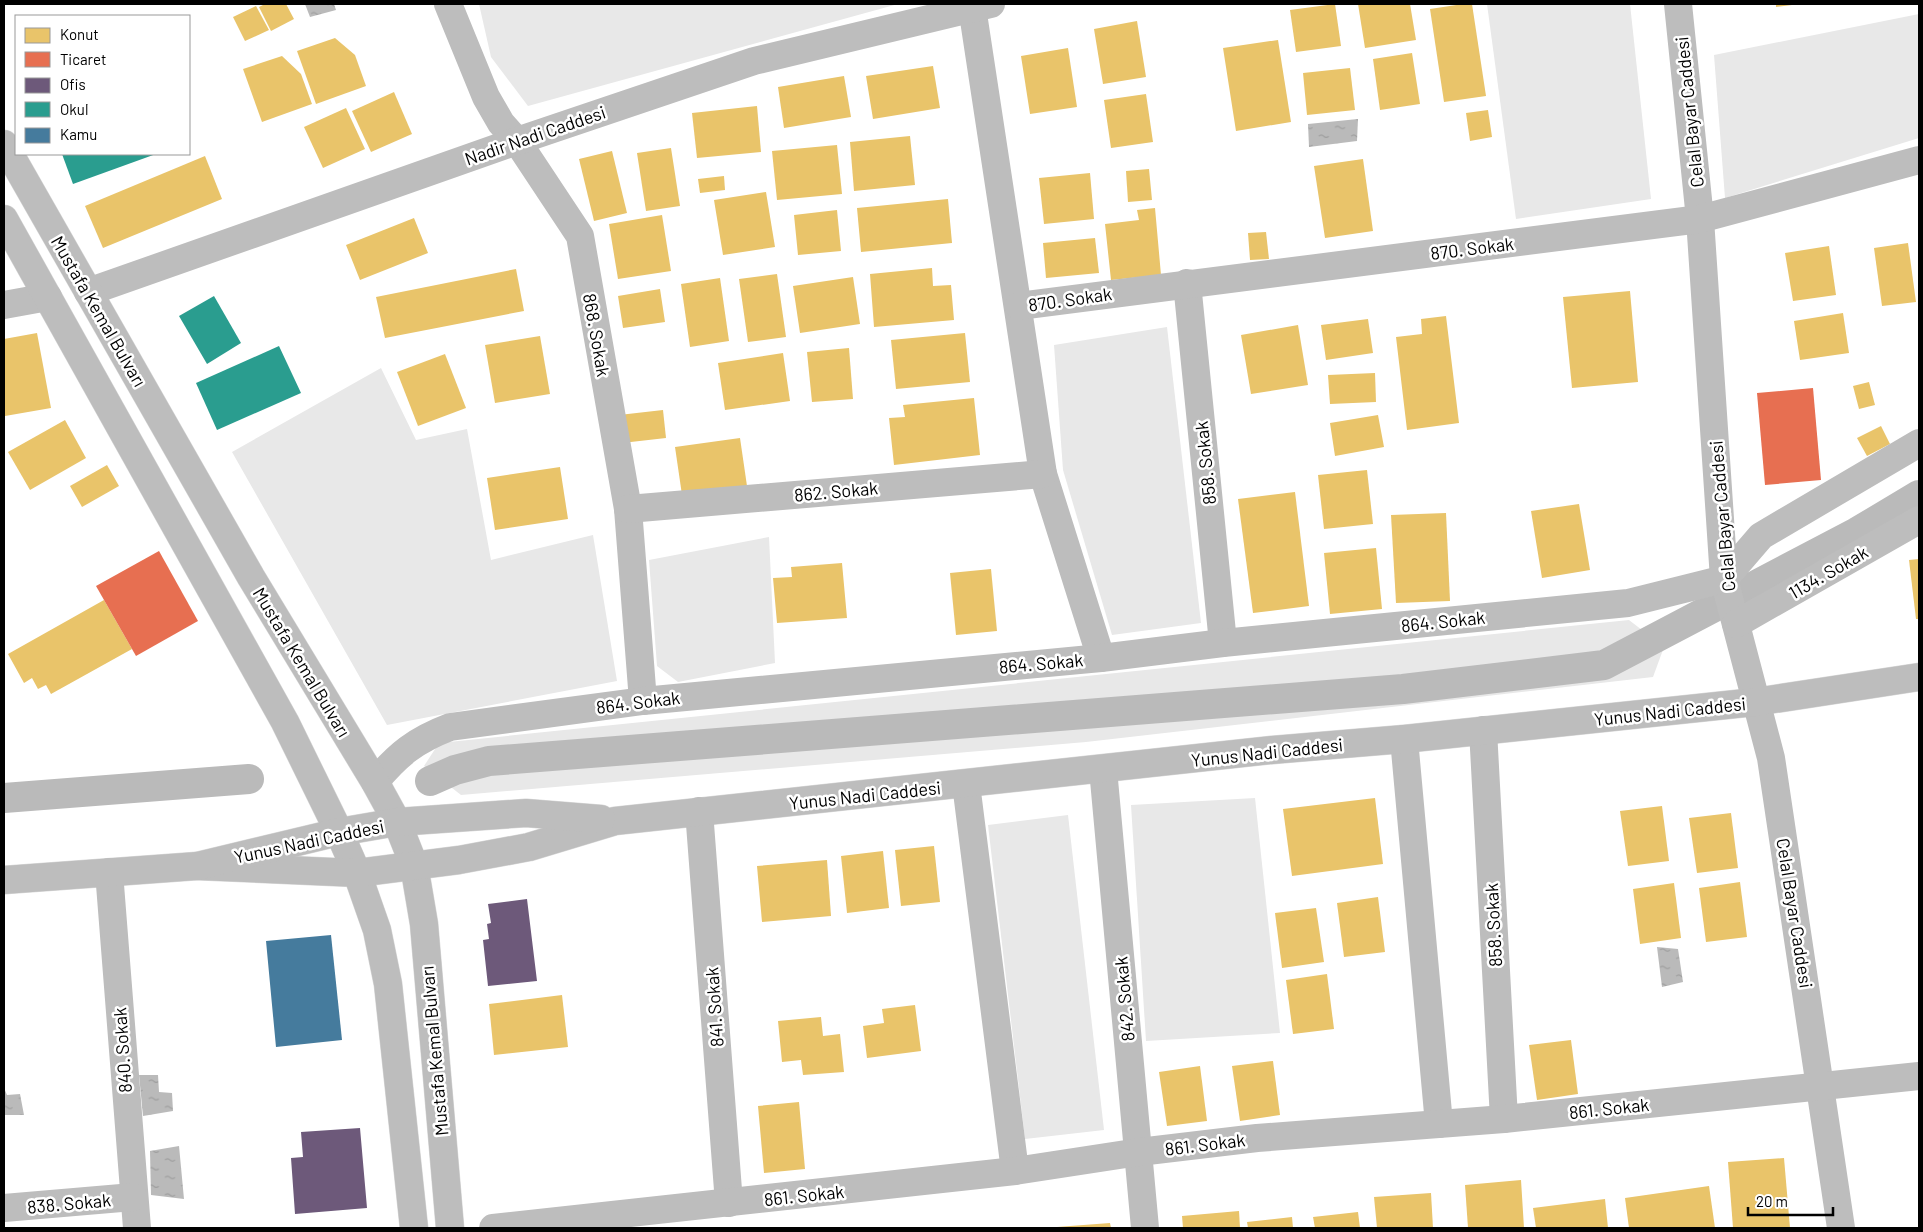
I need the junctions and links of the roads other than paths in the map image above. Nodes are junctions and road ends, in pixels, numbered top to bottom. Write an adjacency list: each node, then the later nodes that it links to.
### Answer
1 (448, 4): 5 (street, 868. Sokak)
2 (1678, 4): 9 (street, Celal Bayar Caddesi)
3 (981, 6): 4 (street, Nadir Nadi Caddesi); 14 (street)
4 (942, 9): 5 (street, Nadir Nadi Caddesi)
5 (517, 140): 11 (street, Nadir Nadi Caddesi); 17 (street, 868. Sokak)
6 (4, 144): 11 (street, Mustafa Kemal Bulvarı)
7 (1919, 160): 9 (street, 870. Sokak)
8 (4, 219): 12 (street, Mustafa Kemal Bulvarı)
9 (1700, 219): 10 (street, 870. Sokak); 19 (street, Celal Bayar Caddesi)
10 (1187, 283): 14 (street, 870. Sokak); 21 (street, 858. Sokak)
11 (88, 292): 29 (street, Mustafa Kemal Bulvarı)
12 (48, 297): 13 (street); 34 (street, Mustafa Kemal Bulvarı)
13 (4, 305)
14 (1019, 306): 16 (street)
15 (1919, 443): 19 (street)
16 (1044, 474): 17 (street, 862. Sokak); 22 (street)
17 (628, 509): 24 (street, 868. Sokak)
18 (1919, 520): 20 (street, 1134. Sokak)
19 (1724, 580): 20 (street, Celal Bayar Caddesi); 21 (street, 864. Sokak)
20 (1736, 623): 25 (street, Celal Bayar Caddesi)
21 (1223, 643): 22 (street, 864. Sokak)
22 (1101, 658): 24 (street, 864. Sokak)
23 (1919, 677): 25 (street, Yunus Nadi Caddesi)
24 (643, 700): 29 (street, 864. Sokak)
25 (1755, 702): 26 (street, Yunus Nadi Caddesi); 41 (street, Celal Bayar Caddesi)
26 (1483, 730): 27 (street, Yunus Nadi Caddesi); 42 (street, 858. Sokak)
27 (1404, 739): 28 (street, Yunus Nadi Caddesi); 43 (street)
28 (1102, 769): 30 (street, Yunus Nadi Caddesi); 44 (street, 842. Sokak)
29 (376, 782): 33 (street, Mustafa Kemal Bulvarı)
30 (966, 784): 31 (street, Yunus Nadi Caddesi); 45 (street)
31 (699, 811): 32 (street, Yunus Nadi Caddesi); 47 (street, 841. Sokak)
32 (615, 821): 33 (street, Yunus Nadi Caddesi); 36 (street, Yunus Nadi Caddesi)
33 (397, 822): 34 (street, Yunus Nadi Caddesi); 36 (street, Mustafa Kemal Bulvarı)
34 (339, 832): 35 (street, Yunus Nadi Caddesi); 38 (street, Mustafa Kemal Bulvarı)
35 (197, 866): 37 (street, Yunus Nadi Caddesi); 38 (street, Yunus Nadi Caddesi)
36 (414, 866): 38 (street, Yunus Nadi Caddesi); 51 (street, Mustafa Kemal Bulvarı)
37 (109, 872): 39 (street, Yunus Nadi Caddesi); 46 (street, 840. Sokak)
38 (356, 873): 50 (street, Mustafa Kemal Bulvarı)
39 (4, 880)
40 (1919, 1076): 41 (street, 861. Sokak)
41 (1821, 1085): 42 (street, 861. Sokak); 54 (street, Celal Bayar Caddesi)
42 (1504, 1120): 43 (street, 861. Sokak)
43 (1439, 1124): 44 (street, 861. Sokak)
44 (1139, 1152): 45 (street, 861. Sokak); 53 (street, 842. Sokak)
45 (1015, 1172): 47 (street, 861. Sokak)
46 (133, 1197): 48 (street, 838. Sokak); 49 (street, 840. Sokak)
47 (729, 1203): 52 (street, 861. Sokak)
48 (4, 1208)
49 (137, 1228)
50 (414, 1228)
51 (450, 1228)
52 (493, 1228)
53 (1145, 1228)
54 (1841, 1228)

